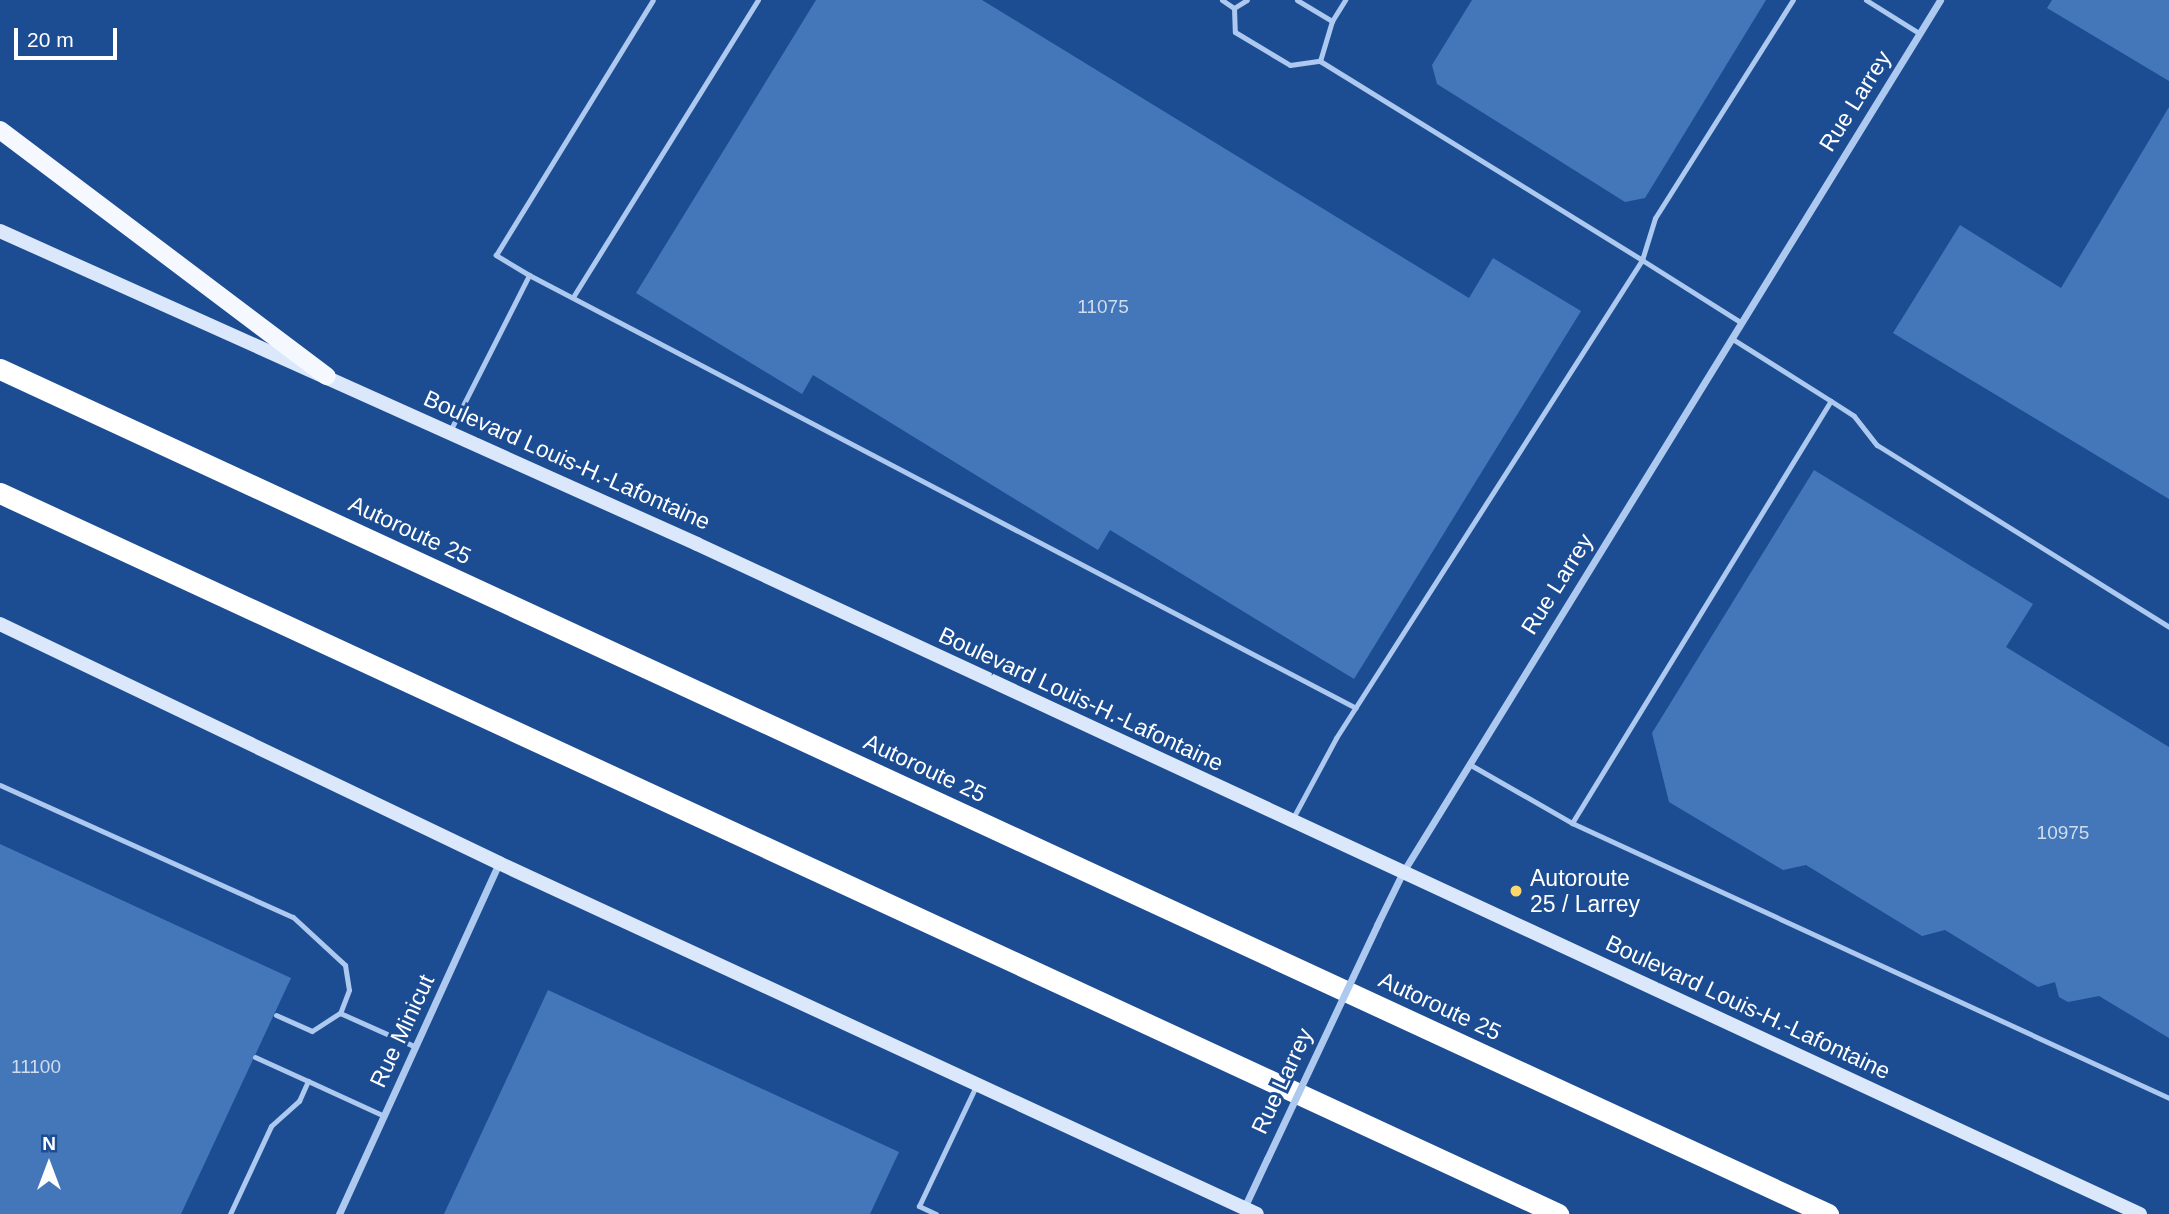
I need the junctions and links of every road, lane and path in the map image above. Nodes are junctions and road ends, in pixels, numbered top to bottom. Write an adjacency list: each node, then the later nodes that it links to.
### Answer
1 (653, 0): 17 (lane)
2 (758, 0): 18 (lane)
3 (1222, 0): 10 (lane)
4 (1247, 0): 10 (lane)
5 (1297, 0): 11 (lane)
6 (1345, 0): 11 (lane)
7 (1793, 0): 16 (lane)
8 (1866, 0): 12 (lane)
9 (1940, 0): 12 (street, Rue Larrey)
10 (1234, 8): 13 (lane)
11 (1332, 21): 13 (lane)
12 (1919, 33): 19 (street, Rue Larrey)
13 (1320, 61): 16 (lane)
14 (0, 130): 22 (main road)
15 (0, 231): 22 (main road, Boulevard Louis-H.-Lafontaine)
16 (1642, 260): 19 (lane); 28 (lane)
17 (529, 275): 18 (lane); 24 (lane)
18 (573, 297): 28 (lane)
19 (1740, 322): 20 (street, Rue Larrey)
20 (1731, 338): 23 (lane); 29 (street, Rue Larrey)
21 (0, 369): 50 (highway, Autoroute 25)
22 (327, 376): 24 (main road, Boulevard Louis-H.-Lafontaine)
23 (1831, 401): 27 (lane); 32 (lane)
24 (450, 431): 31 (main road, Boulevard Louis-H.-Lafontaine)
25 (0, 493): 49 (highway)
26 (0, 624): 33 (main road)
27 (2169, 627)
28 (1356, 708): 31 (lane)
29 (1469, 764): 32 (lane); 34 (street, Rue Larrey)
30 (0, 785): 35 (lane)
31 (1291, 821): 34 (main road, Boulevard Louis-H.-Lafontaine)
32 (1572, 823): 41 (lane)
33 (499, 863): 37 (street, Rue Minicut); 40 (main road)
34 (1403, 872): 44 (street, Rue Larrey, bridge); 51 (main road, Boulevard Louis-H.-Lafontaine)
35 (340, 1013): 36 (lane); 37 (lane)
36 (276, 1015)
37 (416, 1048): 42 (street, Rue Minicut)
38 (255, 1057): 39 (lane)
39 (308, 1081): 42 (lane); 45 (lane)
40 (976, 1085): 43 (lane); 44 (main road)
41 (2169, 1098)
42 (384, 1116): 46 (street, Rue Minicut)
43 (919, 1206): 47 (lane); 48 (lane)
44 (1250, 1211)
45 (230, 1214)
46 (339, 1214)
47 (915, 1214)
48 (936, 1214)
49 (1558, 1214)
50 (1828, 1214)
51 (2140, 1214)

